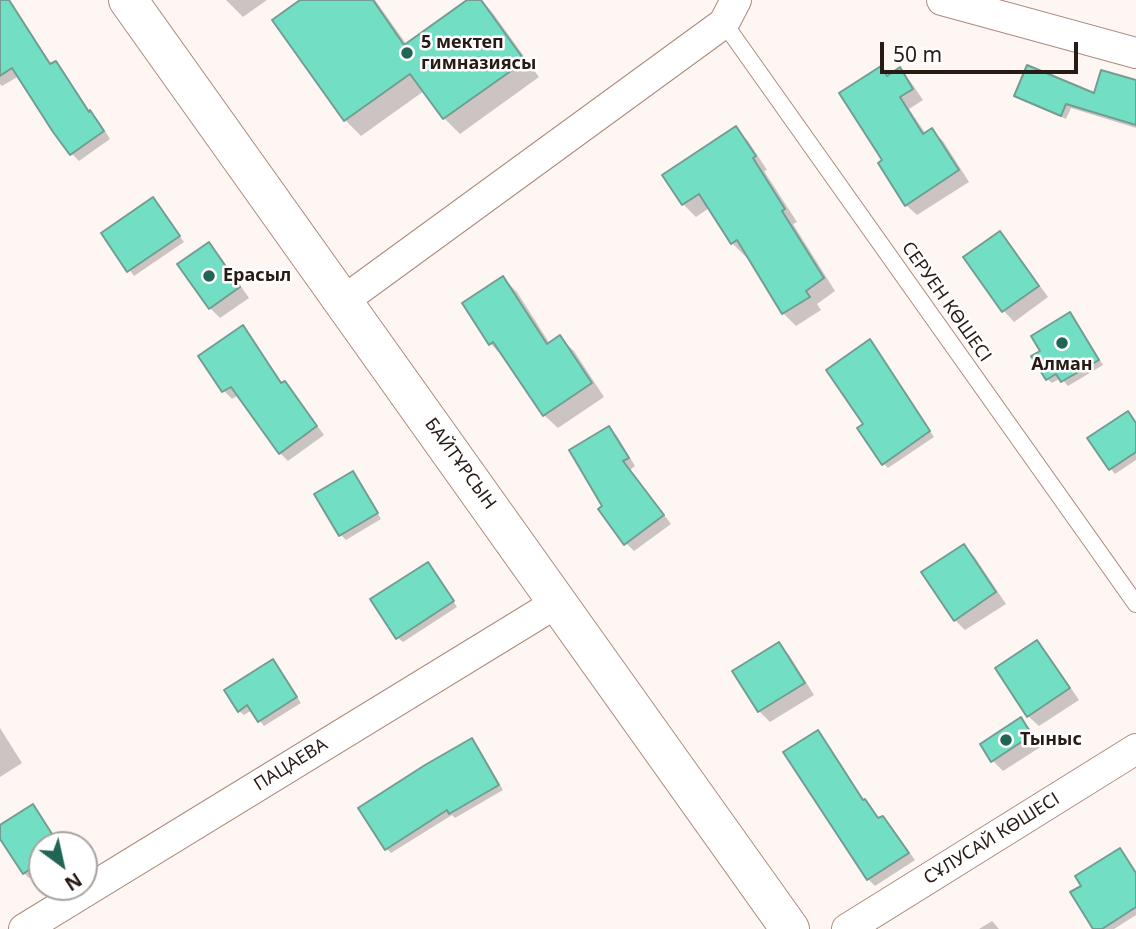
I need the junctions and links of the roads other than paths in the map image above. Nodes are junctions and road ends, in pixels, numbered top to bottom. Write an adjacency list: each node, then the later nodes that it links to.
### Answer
1 (128, 0): 5 (street, БАЙТҰРСЫН)
2 (942, 0): 4 (street)
3 (730, 11): 5 (street); 7 (lane, СЕРУЕН КӨШЕСІ)
4 (1136, 53)
5 (343, 301): 6 (street, БАЙТҰРСЫН)
6 (558, 601): 9 (street, ПАЦАЕВА); 10 (street, БАЙТҰРСЫН)
7 (1136, 604)
8 (1136, 750): 11 (street, СҰЛУСАЙ КӨШЕСІ)
9 (24, 929)
10 (790, 929)
11 (847, 929)

